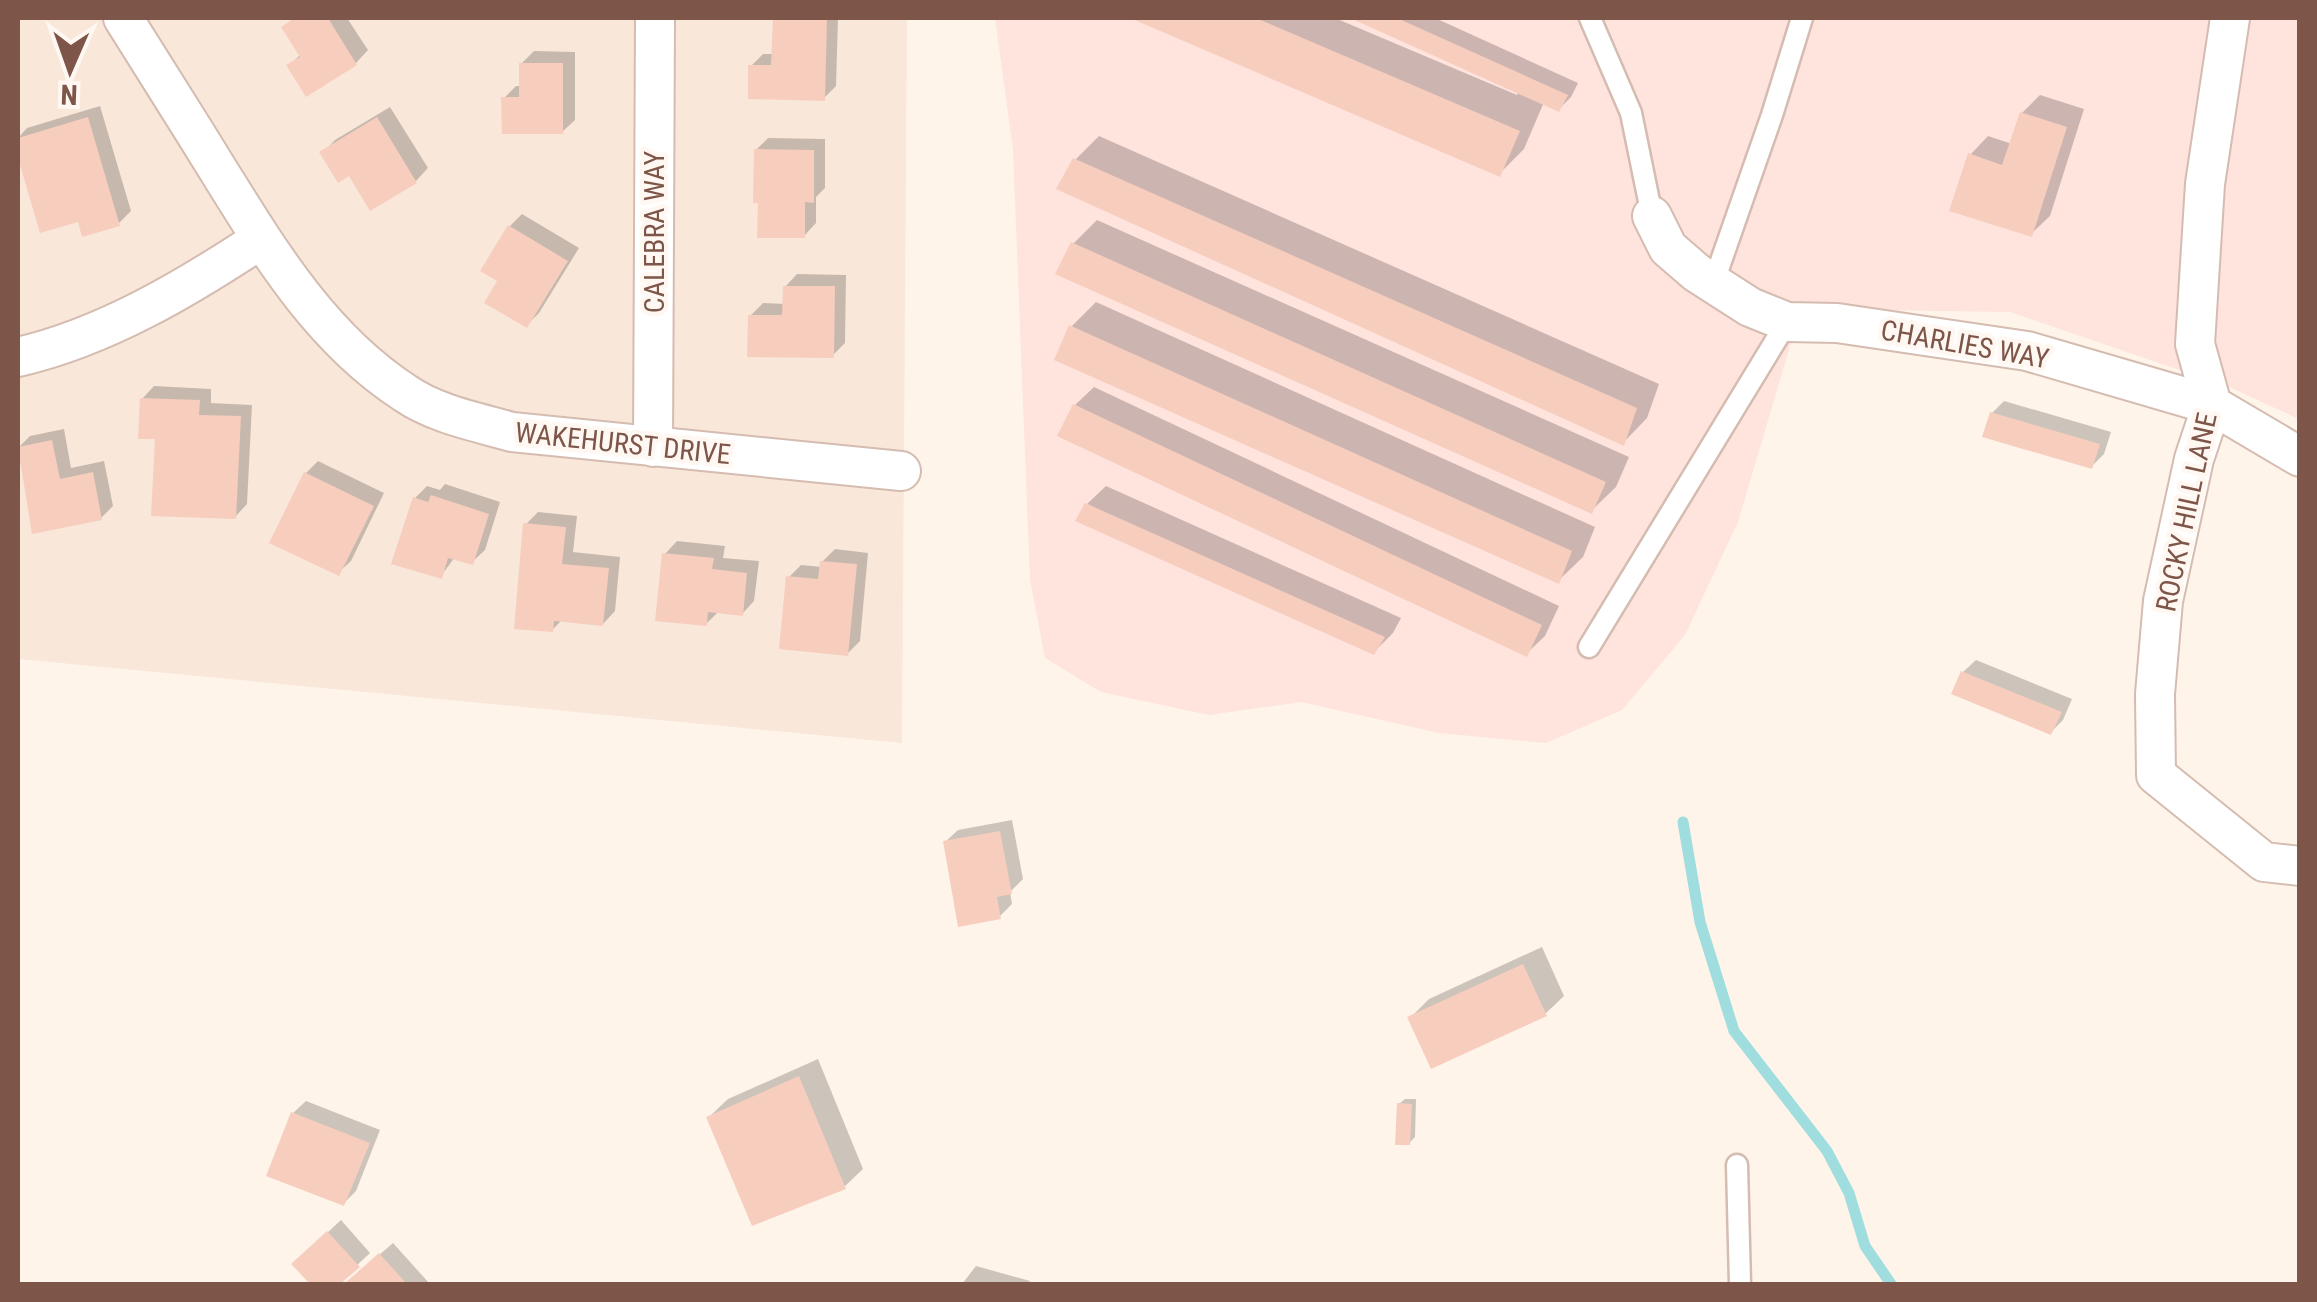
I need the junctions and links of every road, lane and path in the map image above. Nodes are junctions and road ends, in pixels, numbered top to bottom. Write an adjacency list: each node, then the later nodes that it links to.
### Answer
1 (123, 18): 7 (street, WAKEHURST DRIVE)
2 (655, 18): 12 (street, CALEBRA WAY)
3 (1590, 18): 6 (lane)
4 (1802, 18): 8 (lane)
5 (2230, 18): 11 (street, ROCKY HILL LANE)
6 (1652, 216): 8 (street, CHARLIES WAY)
7 (261, 239): 10 (street); 12 (street, WAKEHURST DRIVE)
8 (1713, 284): 9 (street, CHARLIES WAY)
9 (1787, 322): 11 (street, CHARLIES WAY); 15 (lane)
10 (18, 357)
11 (2212, 405): 13 (street, CHARLIES WAY); 16 (street, ROCKY HILL LANE)
12 (653, 447): 14 (street, WAKEHURST DRIVE)
13 (2300, 456)
14 (901, 471)
15 (1590, 647)
16 (2300, 866)
17 (1738, 1165): 18 (lane)
18 (1740, 1284)

